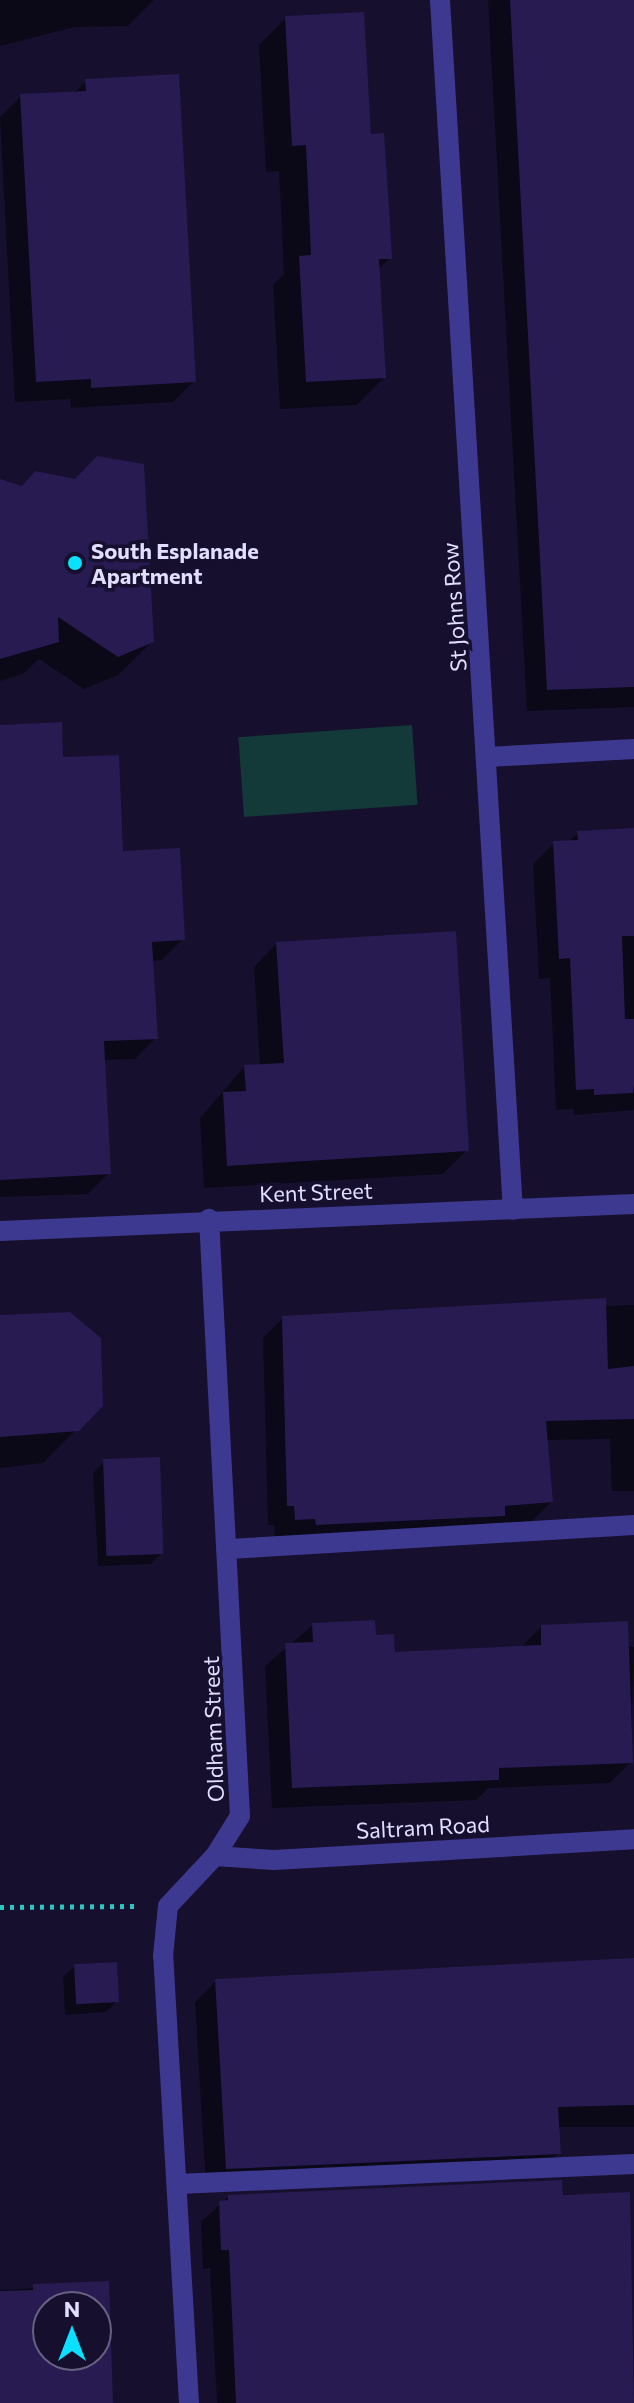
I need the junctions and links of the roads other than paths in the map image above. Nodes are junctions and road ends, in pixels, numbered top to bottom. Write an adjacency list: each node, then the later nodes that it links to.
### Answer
1 (440, 0): 3 (street, St Johns Row)
2 (634, 749): 3 (street)
3 (487, 757): 5 (street, St Johns Row)
4 (634, 1204): 5 (street, Kent Street)
5 (513, 1210): 6 (street, Kent Street)
6 (209, 1219): 7 (street, Kent Street); 9 (street, Oldham Street)
7 (0, 1231)
8 (634, 1525): 9 (street)
9 (229, 1549): 11 (street, Oldham Street)
10 (634, 1839): 11 (street, Saltram Road)
11 (215, 1856): 13 (street, Oldham Street)
12 (634, 2164): 13 (street)
13 (178, 2184): 14 (street)
14 (189, 2403)

